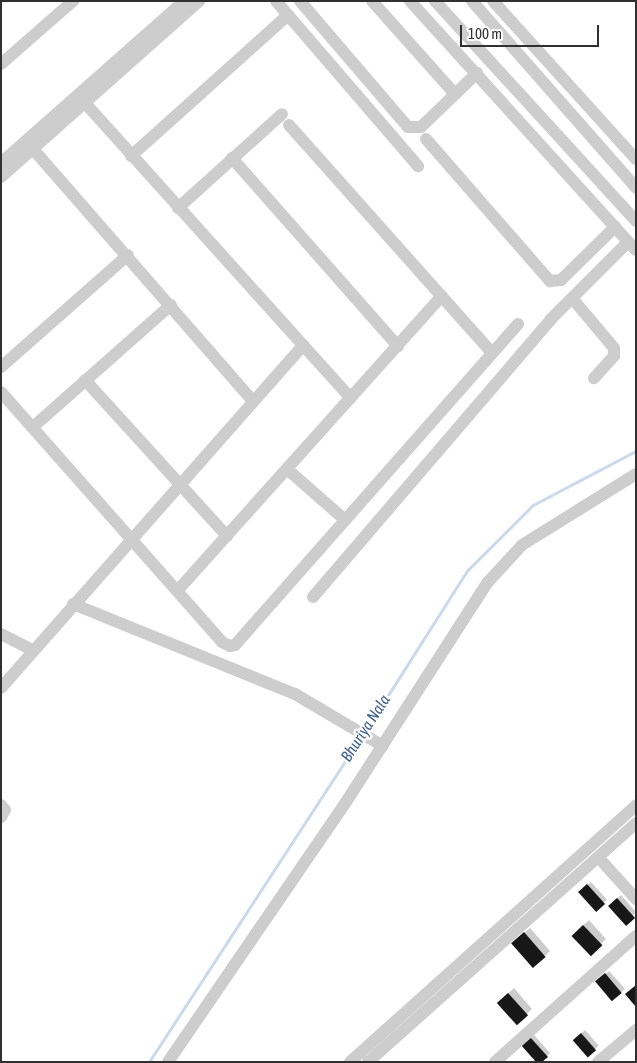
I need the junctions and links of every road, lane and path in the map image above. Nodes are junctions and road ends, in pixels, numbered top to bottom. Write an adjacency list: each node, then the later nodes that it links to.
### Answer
1 (73, 1): 12 (street)
2 (184, 1): 23 (street)
3 (199, 1): 15 (street)
4 (276, 1): 11 (street)
5 (300, 1): 14 (street)
6 (372, 1): 14 (street)
7 (410, 1): 13 (street)
8 (435, 1): 28 (street)
9 (472, 1): 26 (street)
10 (493, 1): 22 (street)
11 (288, 15): 20 (street); 24 (street)
12 (1, 64)
13 (477, 73): 14 (street); 29 (street)
14 (455, 94)
15 (85, 103): 19 (street); 20 (street)
16 (282, 114): 21 (street)
17 (289, 125): 32 (street)
18 (426, 139): 29 (street)
19 (32, 149): 25 (street); 31 (street)
20 (131, 156): 27 (street)
21 (232, 158): 27 (street); 37 (street)
22 (636, 159)
23 (1, 163)
24 (418, 166)
25 (1, 177)
26 (636, 188)
27 (178, 208): 36 (street)
28 (636, 221)
29 (615, 227): 30 (street)
30 (632, 246): 33 (street)
31 (128, 255): 34 (street); 39 (street)
32 (442, 296): 37 (street); 38 (street)
33 (572, 298): 40 (street); 53 (street)
34 (171, 304): 41 (street); 44 (street)
35 (518, 324): 38 (street)
36 (303, 345): 43 (street); 44 (street)
37 (398, 346): 43 (street)
38 (492, 353): 49 (street)
39 (1, 368)
40 (594, 378)
41 (86, 380): 45 (street); 48 (street)
42 (1, 392): 45 (street)
43 (351, 398): 46 (street)
44 (253, 401): 48 (street)
45 (33, 427): 51 (street)
46 (287, 469): 49 (street); 50 (street)
47 (636, 474): 58 (street)
48 (179, 484): 50 (street); 51 (street)
49 (345, 520): 52 (street)
50 (227, 536): 52 (street)
51 (132, 537): 52 (street); 54 (street)
52 (178, 590)
53 (313, 597)
54 (73, 604): 56 (street); 58 (street)
55 (1, 634): 56 (street)
56 (32, 650): 57 (street)
57 (1, 688)
58 (380, 743): 68 (street)
59 (1, 804): 61 (street)
60 (636, 805): 67 (street)
61 (1, 817)
62 (636, 823): 63 (street)
63 (598, 857): 64 (street); 67 (street)
64 (636, 899)
65 (636, 936): 70 (street)
66 (636, 1030): 71 (street)
67 (374, 1056): 69 (street)
68 (168, 1062)
69 (350, 1062)
70 (494, 1062)
71 (598, 1062)

